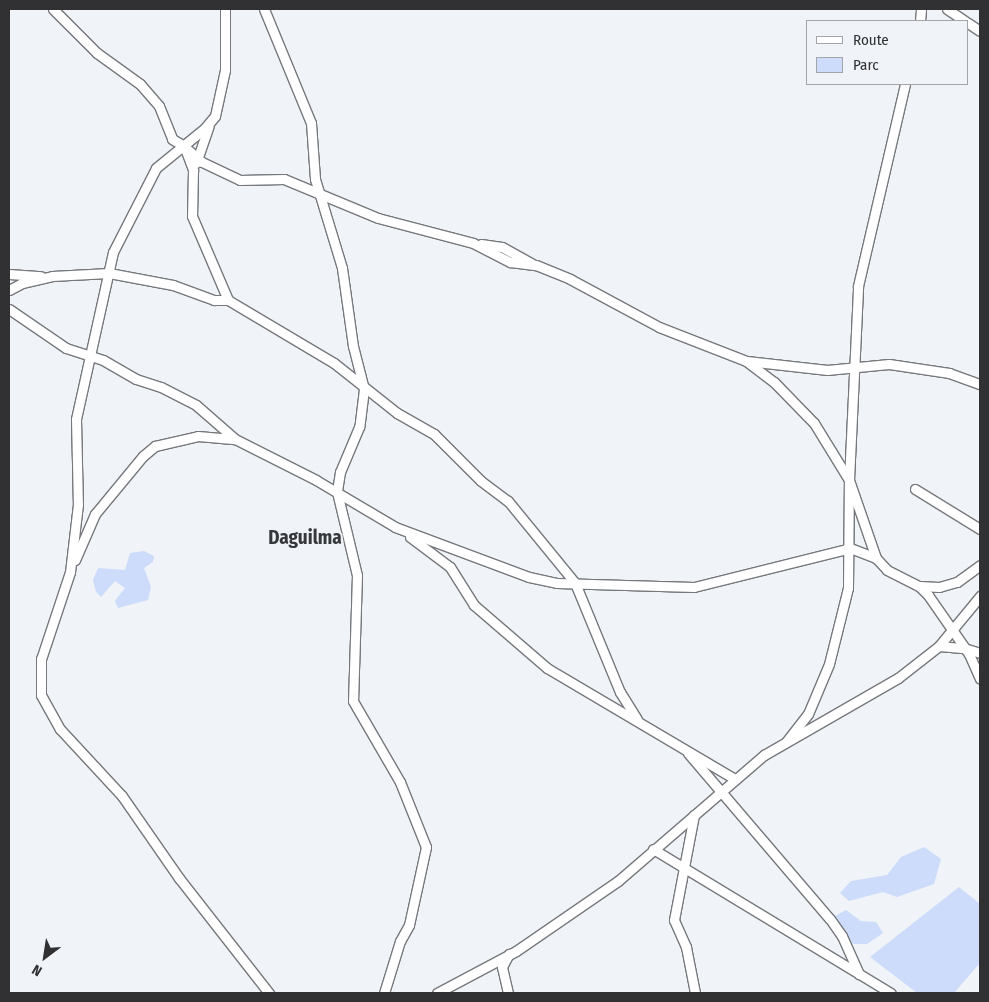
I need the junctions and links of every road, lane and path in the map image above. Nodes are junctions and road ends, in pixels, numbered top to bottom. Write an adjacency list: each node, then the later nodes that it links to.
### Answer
1 (53, 9): 10 (street)
2 (225, 9): 9 (street)
3 (264, 9): 13 (street)
4 (947, 9): 5 (street)
5 (964, 20)
6 (969, 23): 7 (street)
7 (980, 31)
8 (905, 85): 22 (street)
9 (210, 122): 10 (street); 11 (street)
10 (184, 146): 11 (street); 12 (street); 14 (street)
11 (198, 158): 12 (street); 13 (street)
12 (192, 178): 18 (street)
13 (318, 192): 21 (street); 24 (street)
14 (109, 273): 16 (street); 18 (street); 20 (street)
15 (9, 274): 16 (street)
16 (52, 276): 17 (street)
17 (9, 290)
18 (228, 300): 24 (street)
19 (9, 310): 20 (street)
20 (90, 356): 25 (street); 34 (street)
21 (746, 361): 22 (street); 26 (street)
22 (853, 365): 23 (street); 26 (street)
23 (980, 384)
24 (364, 389): 28 (street); 35 (street)
25 (235, 439): 28 (street); 34 (street)
26 (849, 480): 31 (street); 32 (street)
27 (915, 489): 30 (street)
28 (337, 492): 29 (street); 54 (street)
29 (395, 528): 35 (street); 43 (street)
30 (980, 529)
31 (850, 548): 32 (street); 35 (street); 44 (street)
32 (876, 558): 36 (street)
33 (980, 565): 36 (street)
34 (70, 572): 53 (street)
35 (575, 583): 43 (street)
36 (919, 586): 38 (street)
37 (980, 596): 38 (street)
38 (952, 630): 39 (street); 40 (street)
39 (938, 646): 40 (street); 44 (street)
40 (964, 648): 41 (street); 42 (street)
41 (980, 653)
42 (980, 679)
43 (637, 719): 45 (street)
44 (786, 742): 46 (street)
45 (684, 747): 46 (street); 47 (street)
46 (735, 779): 47 (street)
47 (720, 792): 48 (street); 52 (street)
48 (694, 815): 49 (street); 50 (street)
49 (653, 849): 50 (street); 51 (street)
50 (683, 867): 52 (street); 57 (street)
51 (510, 954): 55 (street); 56 (street)
52 (859, 974): 58 (street)
53 (269, 993)
54 (384, 993)
55 (437, 993)
56 (508, 993)
57 (695, 993)
58 (891, 993)

